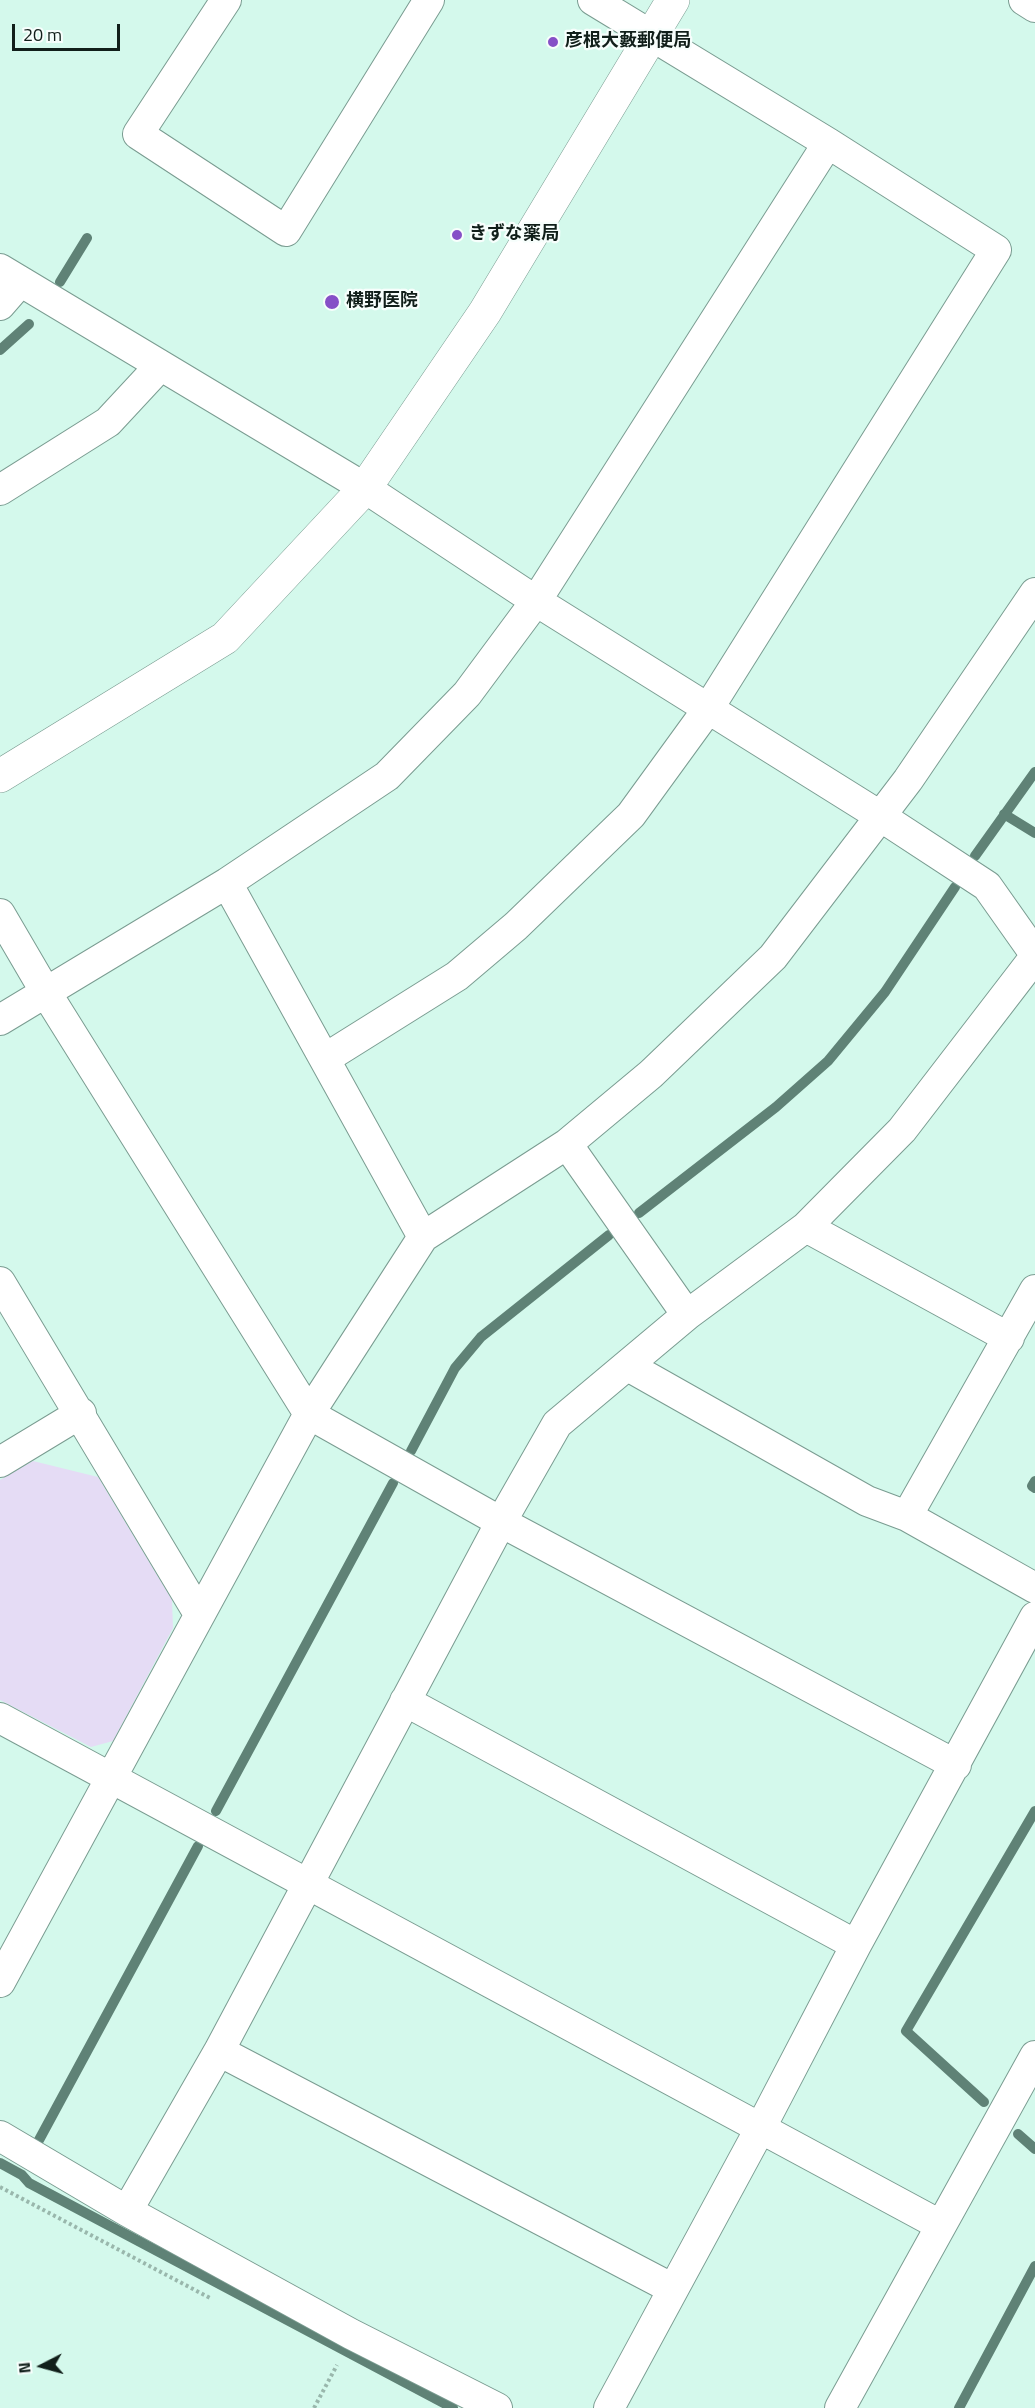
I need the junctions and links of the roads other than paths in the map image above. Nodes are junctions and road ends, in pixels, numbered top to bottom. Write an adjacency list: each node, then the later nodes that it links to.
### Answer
1 (226, 0): 2 (street)
2 (429, 0)
3 (593, 0): 7 (street)
4 (673, 0): 7 (street)
5 (1024, 0): 6 (street)
6 (1035, 7)
7 (650, 35): 8 (street); 12 (street)
8 (828, 143): 15 (street); 16 (street)
9 (10, 275): 10 (street); 11 (street)
10 (0, 305)
11 (160, 366): 12 (street); 13 (street)
12 (365, 488): 15 (street); 17 (street)
13 (0, 490)
14 (1035, 593): 18 (street)
15 (536, 601): 16 (street); 19 (street)
16 (708, 709): 18 (street); 24 (street)
17 (0, 776)
18 (880, 816): 21 (street); 25 (street)
19 (227, 883): 22 (street); 24 (street)
20 (0, 914): 22 (street)
21 (1035, 956): 26 (street)
22 (45, 991): 23 (street); 34 (street)
23 (0, 1020)
24 (326, 1058): 27 (street)
25 (567, 1144): 27 (street); 30 (street)
26 (806, 1227): 30 (street); 31 (street)
27 (423, 1237): 34 (street)
28 (0, 1282): 33 (street)
29 (1035, 1290): 31 (street)
30 (687, 1315): 32 (street)
31 (1009, 1338): 36 (street)
32 (628, 1366): 36 (street); 37 (street)
33 (81, 1413): 35 (street); 39 (street)
34 (309, 1414): 37 (street); 39 (street)
35 (0, 1462)
36 (907, 1516): 38 (street)
37 (501, 1522): 41 (street); 43 (street)
38 (1035, 1588)
39 (199, 1614): 44 (street)
40 (1035, 1617): 43 (street)
41 (405, 1701): 45 (street); 47 (street)
42 (0, 1718): 44 (street)
43 (956, 1765): 47 (street)
44 (111, 1778): 45 (street); 46 (street)
45 (306, 1883): 49 (street); 51 (street)
46 (10, 1937): 48 (street)
47 (856, 1945): 51 (street)
48 (0, 1982)
49 (219, 2051): 53 (street); 55 (street)
50 (1035, 2056): 54 (street)
51 (760, 2129): 54 (street); 55 (street)
52 (0, 2136): 53 (street)
53 (127, 2211): 56 (street)
54 (940, 2225): 58 (street)
55 (673, 2289): 57 (street)
56 (497, 2408)
57 (609, 2408)
58 (840, 2408)

